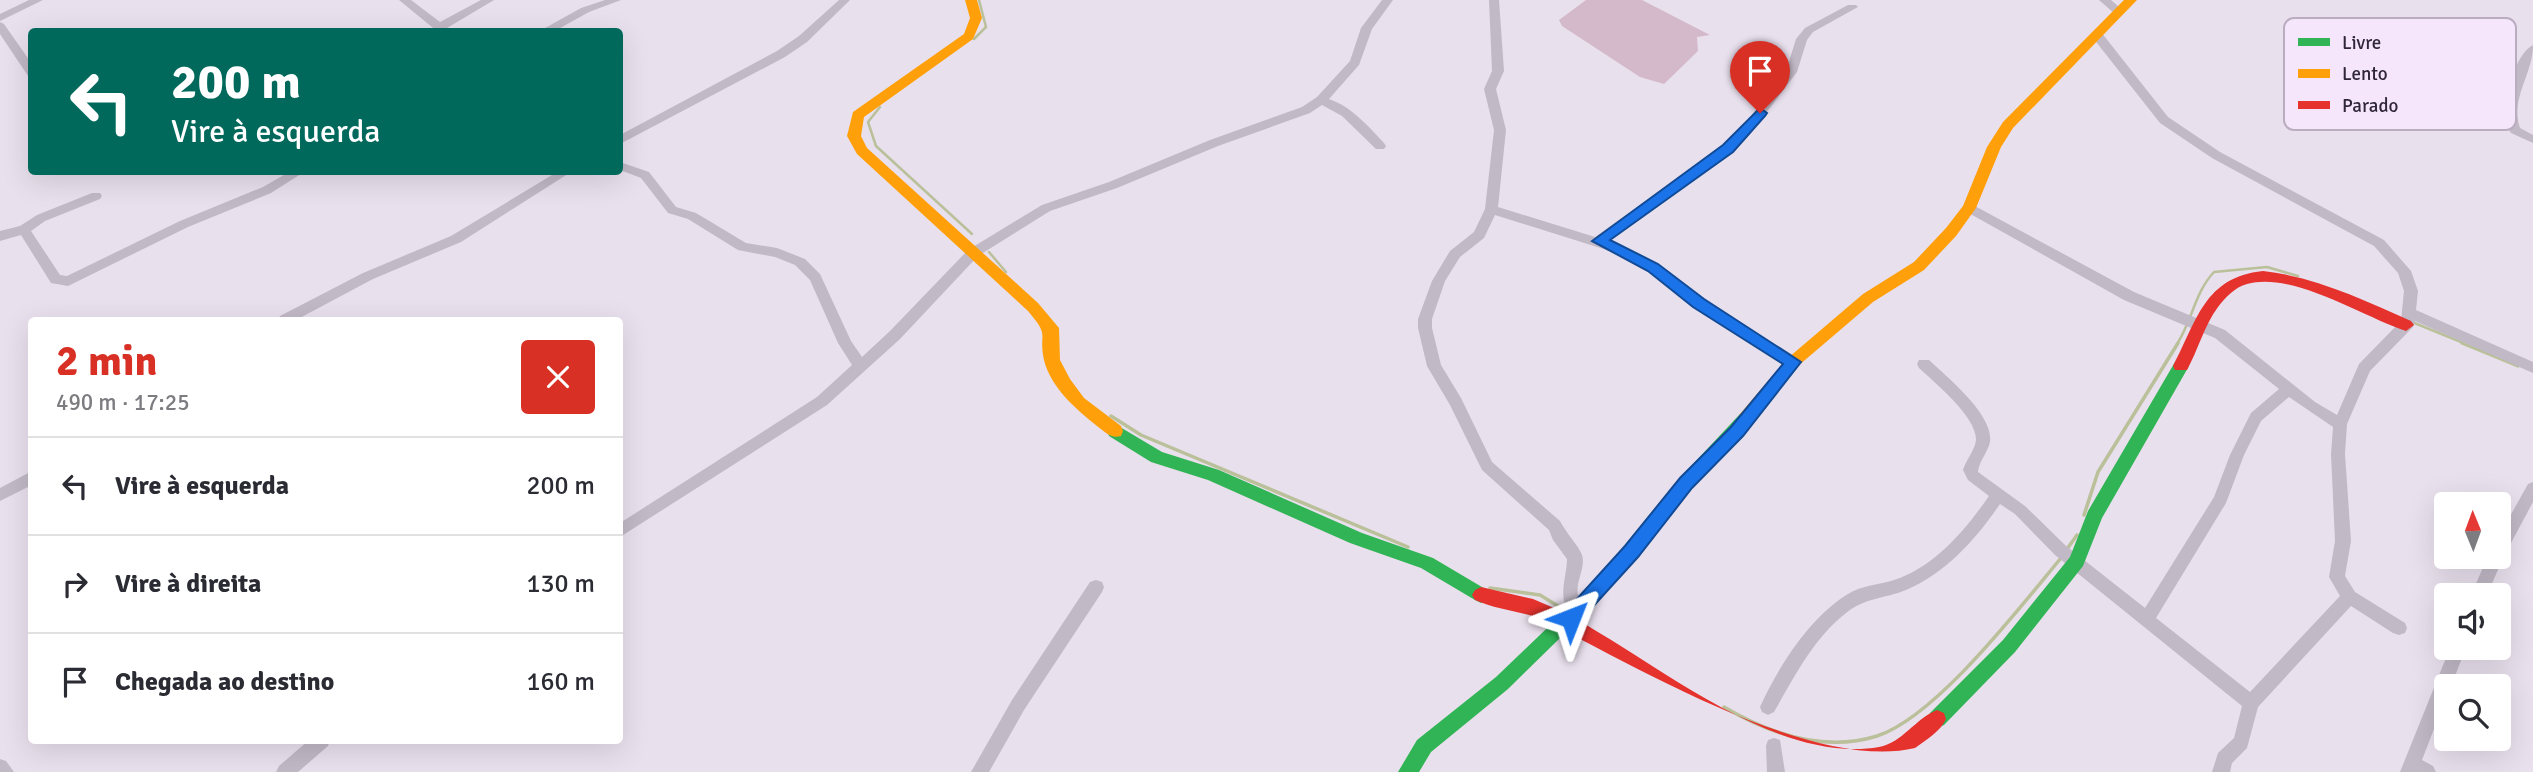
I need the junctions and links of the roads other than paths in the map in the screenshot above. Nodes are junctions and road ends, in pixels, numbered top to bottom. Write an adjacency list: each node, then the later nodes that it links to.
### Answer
1 (38, 0): 12 (street)
2 (404, 0): 14 (street)
3 (489, 0): 15 (street)
4 (616, 0): 16 (street)
5 (845, 0): 23 (street)
6 (971, 0): 35 (street)
7 (1388, 0): 21 (street)
8 (1494, 0): 31 (street)
9 (2104, 0): 10 (street)
10 (2125, 6): 17 (street)
11 (1852, 7): 34 (street)
12 (0, 18)
13 (0, 26): 19 (street)
14 (442, 28)
15 (445, 28)
16 (551, 28)
17 (2096, 35): 30 (street); 37 (street)
18 (2533, 49): 20 (street)
19 (28, 67)
20 (2516, 82)
21 (1321, 100): 25 (street); 35 (street)
22 (2516, 130): 24 (street)
23 (623, 137)
24 (2533, 139)
25 (1380, 146)
26 (623, 167): 41 (street)
27 (292, 175): 32 (street)
28 (560, 175): 36 (street)
29 (96, 196): 32 (street)
30 (1969, 208): 38 (street); 39 (street)
31 (1490, 209): 34 (street); 54 (street)
32 (24, 230): 33 (street)
33 (0, 236)
34 (1599, 241): 39 (street)
35 (973, 253): 41 (street); 56 (street)
36 (291, 317)
37 (2408, 319): 38 (street); 42 (street); 44 (street)
38 (2195, 321): 43 (street); 51 (street)
39 (1793, 362): 54 (street)
40 (1924, 364): 47 (street)
41 (861, 367): 49 (street)
42 (2533, 368)
43 (2289, 389): 44 (street); 55 (street)
44 (2340, 424): 53 (street)
45 (28, 479): 48 (street)
46 (2533, 488): 50 (street)
47 (1998, 494): 51 (street); 60 (street)
48 (0, 495)
49 (623, 529)
50 (2511, 529)
51 (2069, 556): 55 (street); 62 (street)
52 (1096, 587): 67 (street)
53 (2349, 597): 57 (street); 59 (street)
54 (1579, 610): 56 (street)
55 (2146, 620): 59 (street)
56 (1566, 622): 62 (street); 68 (street)
57 (2399, 628)
58 (2454, 660): 64 (street)
59 (2251, 703): 70 (street)
60 (1768, 707)
61 (317, 744): 66 (street)
62 (1774, 746): 69 (street)
63 (0, 767): 65 (street)
64 (2416, 769)
65 (5, 772)
66 (285, 772)
67 (980, 772)
68 (1408, 772)
69 (1776, 772)
70 (2221, 772)

